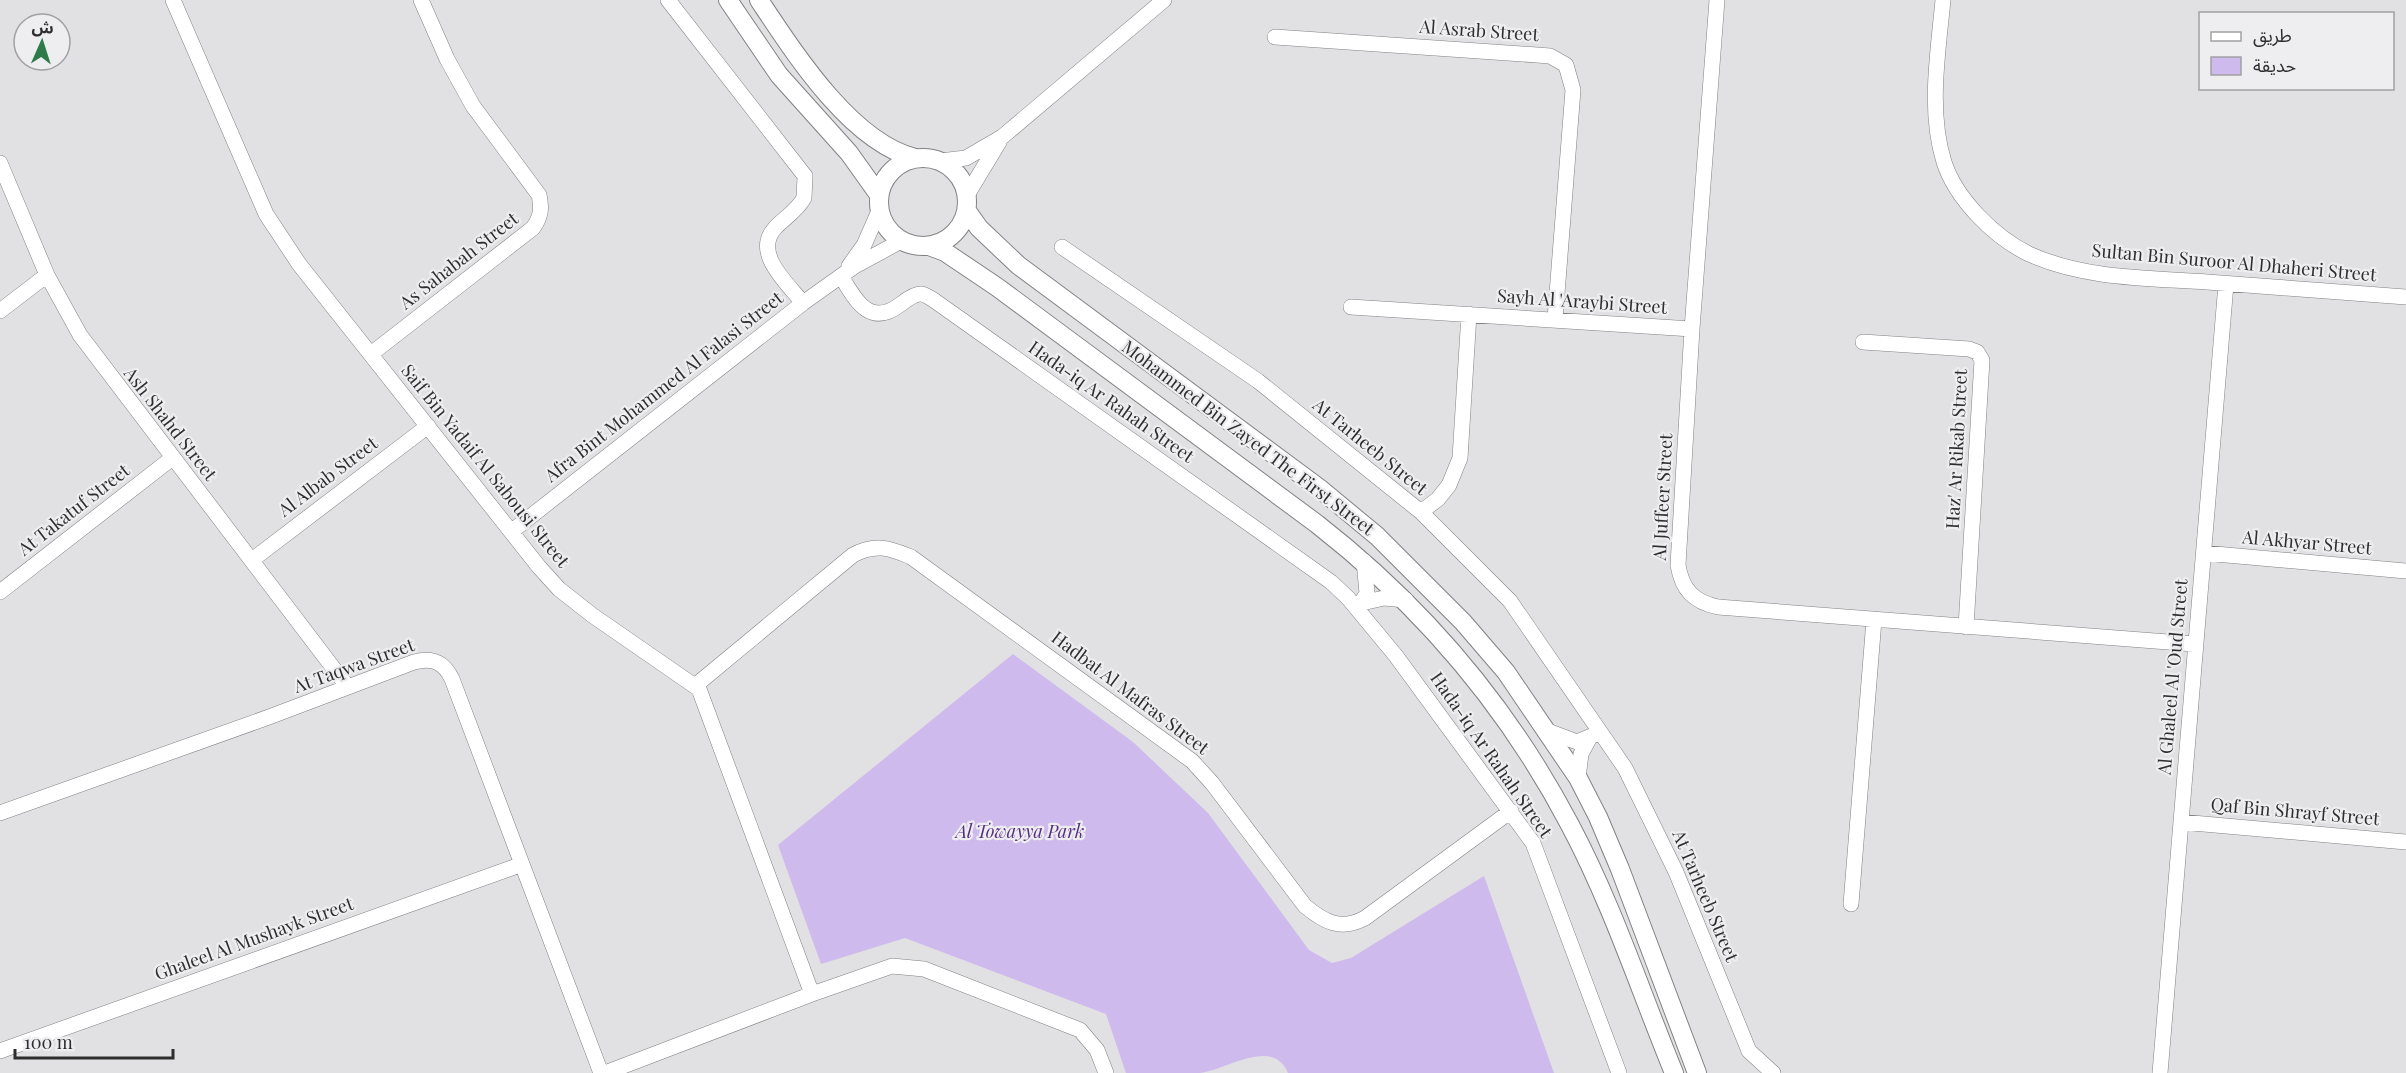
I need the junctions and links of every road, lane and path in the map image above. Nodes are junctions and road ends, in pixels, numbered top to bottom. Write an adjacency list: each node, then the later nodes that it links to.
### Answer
1 (173, 0): 30 (street, Saif Bin Yadaif Al Sabousi Street)
2 (421, 0): 30 (street, As Sahabah Street)
3 (668, 0): 23 (street)
4 (728, 0): 14 (main road)
5 (759, 0): 11 (main road)
6 (1164, 0): 10 (street)
7 (1717, 0): 28 (street, Al Juffeer Street)
8 (1943, 0): 21 (street, Sultan Bin Suroor Al Dhaheri Street)
9 (1275, 37): 27 (street, Al Asrab Street)
10 (1002, 137): 12 (street); 15 (street)
11 (915, 158): 12 (main road); 14 (main road)
12 (940, 161): 15 (main road)
13 (0, 163): 19 (street, Ash Shahd Street)
14 (879, 203): 16 (main road); 20 (street, Afra Bint Mohammed Al Falasi Street)
15 (967, 203): 17 (main road); 47 (main road, Mohammed Bin Zayed The First Street)
16 (901, 241): 17 (main road); 20 (street, Afra Bint Mohammed Al Falasi Street)
17 (929, 246): 37 (main road, Mohammed Bin Zayed The First Street)
18 (1062, 247): 33 (street, At Tarheeb Street)
19 (47, 275): 25 (street); 32 (street, Ash Shahd Street)
20 (841, 276): 23 (street, Afra Bint Mohammed Al Falasi Street); 41 (street, Hada-iq Ar Rahah Street)
21 (2226, 284): 22 (street, Sultan Bin Suroor Al Dhaheri Street); 35 (street, Al Ghaleel Al 'Oud Street)
22 (2406, 297)
23 (803, 303): 34 (street, Afra Bint Mohammed Al Falasi Street)
24 (1351, 306): 26 (street, Sayh Al 'Araybi Street)
25 (0, 311)
26 (1469, 314): 27 (street, Sayh Al 'Araybi Street); 33 (street)
27 (1555, 319): 28 (street, Sayh Al 'Araybi Street)
28 (1692, 329): 42 (street, Al Juffeer Street)
29 (1863, 342): 43 (street, Haz' Ar Rikab Street)
30 (371, 354): 31 (street, Saif Bin Yadaif Al Sabousi Street)
31 (428, 426): 34 (street, Saif Bin Yadaif Al Sabousi Street); 36 (street, Al Albab Street)
32 (171, 459): 36 (street, Ash Shahd Street); 39 (street, At Takatuf Street)
33 (1421, 512): 48 (street, At Tarheeb Street)
34 (512, 531): 45 (street, Saif Bin Yadaif Al Sabousi Street)
35 (2204, 553): 38 (street, Al Akhyar Street); 44 (street, Al Ghaleel Al 'Oud Street)
36 (252, 560): 46 (street, Ash Shahd Street)
37 (1364, 561): 40 (main road, Mohammed Bin Zayed The First Street); 41 (street)
38 (2406, 572)
39 (0, 592)
40 (1406, 600): 41 (street); 58 (main road, Mohammed Bin Zayed The First Street)
41 (1360, 606): 50 (street, Hada-iq Ar Rahah Street)
42 (1874, 620): 43 (street, Al Juffeer Street); 55 (street)
43 (1966, 627): 44 (street, Al Juffeer Street)
44 (2194, 644): 52 (street, Al Ghaleel Al 'Oud Street)
45 (696, 685): 50 (street, Hadbat Al Mafras Street); 56 (street)
46 (347, 687): 51 (street, At Taqwa Street); 54 (street, At Taqwa Street)
47 (1545, 730): 48 (street); 49 (main road, Mohammed Bin Zayed The First Street)
48 (1594, 736): 49 (street); 67 (street, At Tarheeb Street)
49 (1578, 778): 57 (main road, Mohammed Bin Zayed The First Street)
50 (1511, 811): 62 (street, Hada-iq Ar Rahah Street)
51 (0, 813)
52 (2181, 822): 53 (street, Qaf Bin Shrayf Street); 68 (street, Al Ghaleel Al 'Oud Street)
53 (2406, 842)
54 (520, 865): 59 (street, Ghaleel Al Mushayk Street); 60 (street, At Taqwa Street)
55 (1851, 904)
56 (812, 994): 60 (street); 61 (street)
57 (1672, 1006): 65 (main road, Mohammed Bin Zayed The First Street); 66 (main road)
58 (1649, 1011): 63 (main road); 64 (main road, Mohammed Bin Zayed The First Street)
59 (0, 1051)
60 (603, 1073)
61 (1106, 1073)
62 (1619, 1073)
63 (1666, 1073)
64 (1674, 1073)
65 (1696, 1073)
66 (1703, 1073)
67 (1773, 1073)
68 (2160, 1073)

